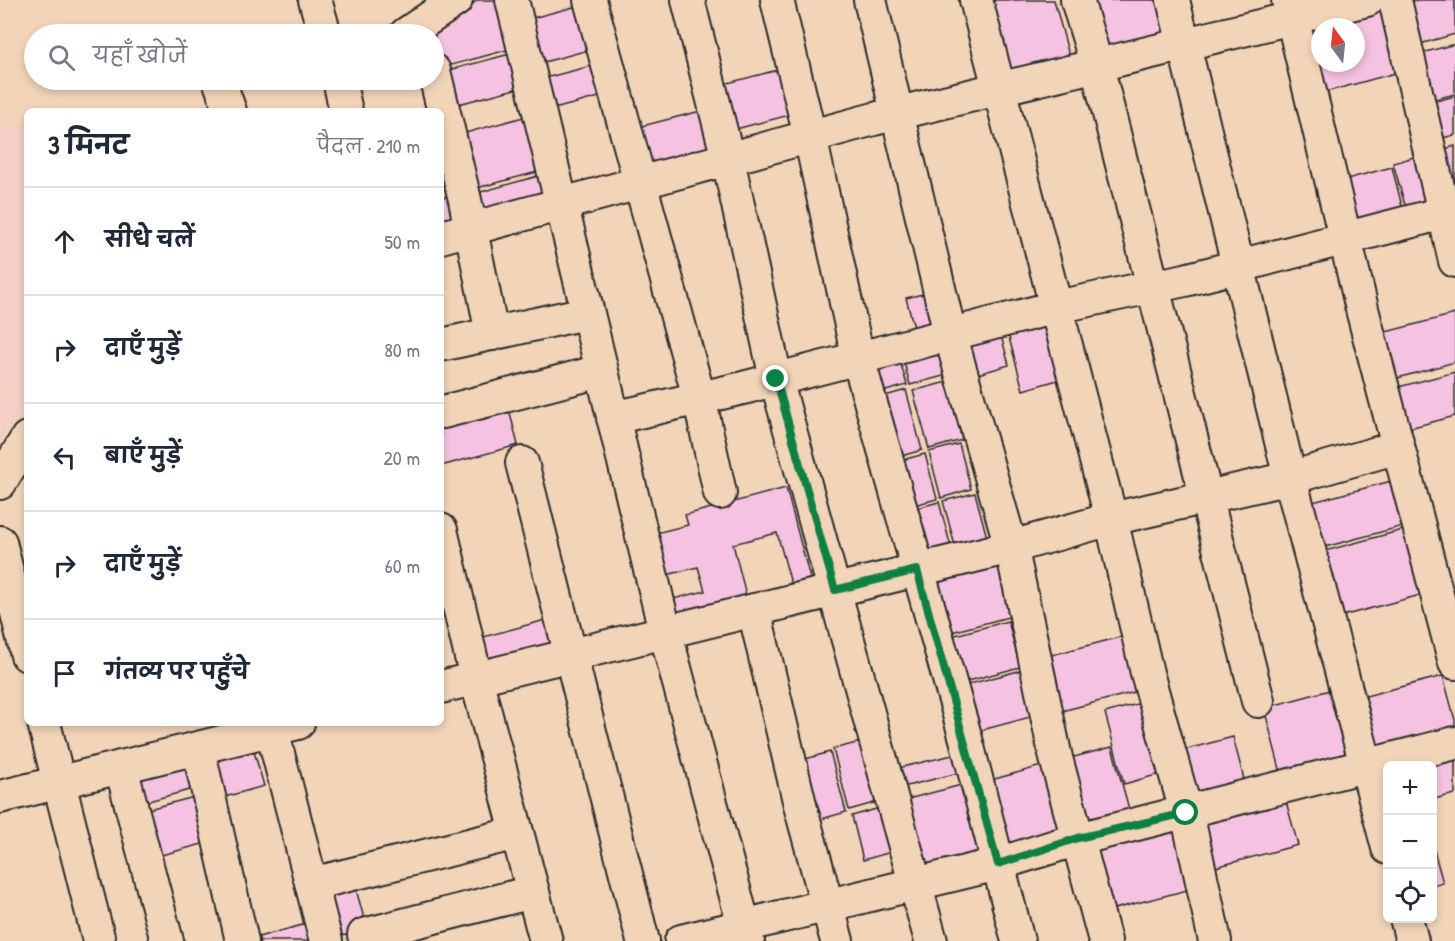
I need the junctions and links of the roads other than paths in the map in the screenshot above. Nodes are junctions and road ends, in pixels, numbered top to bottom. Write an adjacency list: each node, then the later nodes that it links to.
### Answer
1 (315, 0): 14 (street)
2 (456, 0): 15 (street)
3 (512, 0): 30 (street)
4 (590, 0): 29 (street)
5 (688, 0): 28 (street)
6 (777, 0): 27 (street)
7 (870, 0): 25 (street)
8 (976, 0): 18 (street)
9 (1077, 0): 17 (street)
10 (1173, 0): 16 (street)
11 (1367, 0): 13 (street)
12 (1395, 0): 31 (street)
13 (1290, 9): 16 (street); 34 (street)
14 (322, 24)
15 (427, 24)
16 (1184, 44): 17 (street); 36 (street)
17 (1097, 66): 18 (street); 37 (street)
18 (999, 89): 25 (street); 38 (street)
19 (223, 90): 22 (street)
20 (342, 90): 23 (street)
21 (438, 90): 24 (street)
22 (229, 108)
23 (345, 108)
24 (443, 108)
25 (898, 113): 27 (street); 41 (street)
26 (444, 114): 32 (street)
27 (810, 136): 28 (street); 43 (street)
28 (728, 159): 29 (street); 45 (street)
29 (640, 184): 30 (street); 46 (street)
30 (562, 205): 32 (street); 39 (street)
31 (1449, 211): 34 (street); 35 (street)
32 (471, 230): 33 (street); 40 (street)
33 (444, 236)
34 (1345, 239): 36 (street); 50 (street)
35 (1455, 261)
36 (1238, 266): 37 (street); 52 (street)
37 (1152, 287): 38 (street); 55 (street)
38 (1056, 307): 41 (street); 56 (street)
39 (586, 313): 40 (street); 44 (street)
40 (492, 334): 42 (street)
41 (950, 334): 43 (street); 58 (street)
42 (444, 344)
43 (858, 358): 45 (street); 60 (street)
44 (601, 371): 47 (street); 48 (street)
45 (776, 379): 46 (street); 61 (street)
46 (699, 397): 48 (street); 54 (street)
47 (444, 412)
48 (613, 418): 66 (street)
49 (24, 443): 53 (street)
50 (1398, 447): 52 (street); 65 (street)
51 (522, 463): 68 (street)
52 (1290, 478): 55 (street); 78 (street)
53 (0, 483)
54 (720, 493)
55 (1208, 496): 56 (street); 72 (street)
56 (1111, 519): 58 (street); 81 (street)
57 (0, 542): 64 (street)
58 (1011, 547): 60 (street); 84 (street)
59 (444, 557): 62 (street)
60 (917, 570): 61 (street); 85 (street)
61 (835, 590): 63 (street); 87 (street)
62 (448, 592): 70 (street)
63 (754, 609): 66 (street); 89 (street)
64 (14, 612): 67 (street)
65 (1451, 630): 69 (street)
66 (665, 631): 68 (street); 91 (street)
67 (24, 645)
68 (571, 655): 70 (street); 98 (street)
69 (1455, 663)
70 (476, 678): 71 (street); 83 (street)
71 (444, 686)
72 (1258, 700)
73 (45, 726): 79 (street)
74 (285, 726): 76 (street); 86 (street)
75 (1455, 743): 78 (street)
76 (198, 748): 77 (street); 95 (street)
77 (121, 767): 79 (street); 94 (street)
78 (1366, 767): 81 (street); 82 (street)
79 (59, 783): 80 (street); 93 (street)
80 (0, 797)
81 (1186, 813): 84 (street); 104 (street)
82 (1383, 830)
83 (517, 833): 86 (street); 88 (street)
84 (1078, 838): 85 (street); 103 (street)
85 (998, 864): 87 (street); 102 (street)
86 (312, 884): 96 (street)
87 (914, 884): 89 (street); 101 (street)
88 (532, 892): 92 (street); 97 (street)
89 (828, 905): 91 (street); 100 (street)
90 (1407, 923): 105 (street)
91 (746, 933): 99 (street)
92 (364, 935)
93 (99, 941)
94 (167, 941)
95 (242, 941)
96 (326, 941)
97 (546, 941)
98 (643, 941)
99 (681, 941)
100 (837, 941)
101 (931, 941)
102 (1018, 941)
103 (1105, 941)
104 (1215, 941)
105 (1412, 941)

